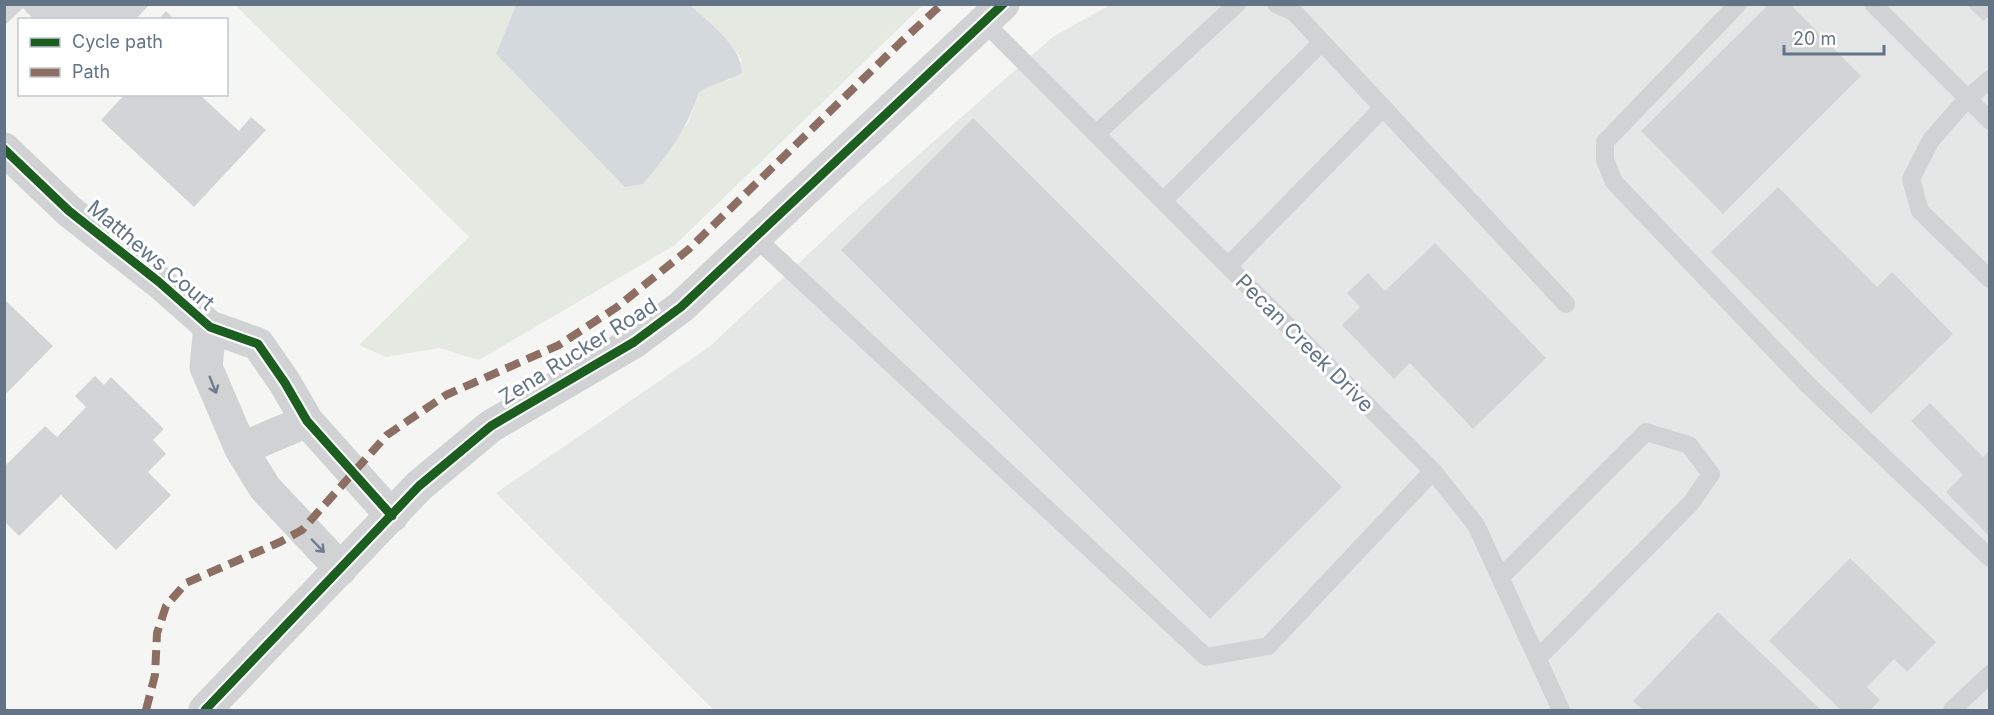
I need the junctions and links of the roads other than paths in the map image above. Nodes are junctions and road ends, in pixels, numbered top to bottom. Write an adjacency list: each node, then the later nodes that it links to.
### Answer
1 (1237, 4): 11 (lane)
2 (1276, 4): 6 (lane)
3 (1738, 4): 23 (lane)
4 (1873, 4): 8 (lane)
5 (994, 13): 11 (lane, Pecan Creek Drive); 14 (street, Zena Rucker Road)
6 (1322, 42): 9 (lane); 13 (lane)
7 (1989, 79): 8 (lane)
8 (1967, 99): 10 (lane); 16 (lane)
9 (1383, 108): 15 (lane); 17 (lane)
10 (1989, 121)
11 (1096, 134): 13 (lane, Pecan Creek Drive)
12 (4, 149): 18 (street, Matthews Court)
13 (1163, 201): 15 (lane, Pecan Creek Drive)
14 (757, 239): 21 (lane); 22 (street, Zena Rucker Road)
15 (1228, 266): 21 (lane, Pecan Creek Drive)
16 (1989, 279)
17 (1566, 304)
18 (210, 327): 19 (street, Matthews Court); 20 (street, Matthews Court, one-way to 20)
19 (306, 421): 20 (street); 22 (street, Matthews Court)
20 (241, 449): 24 (street, Matthews Court, one-way to 24)
21 (1432, 471): 25 (lane, Pecan Creek Drive)
22 (392, 516): 24 (street, Zena Rucker Road)
23 (1989, 558)
24 (341, 569): 28 (street, Zena Rucker Road)
25 (1501, 577): 26 (lane, Pecan Creek Drive); 26 (lane)
26 (1538, 658): 29 (lane, Pecan Creek Drive)
27 (1989, 674): 30 (lane)
28 (206, 711)
29 (1561, 711)
30 (1952, 711)

